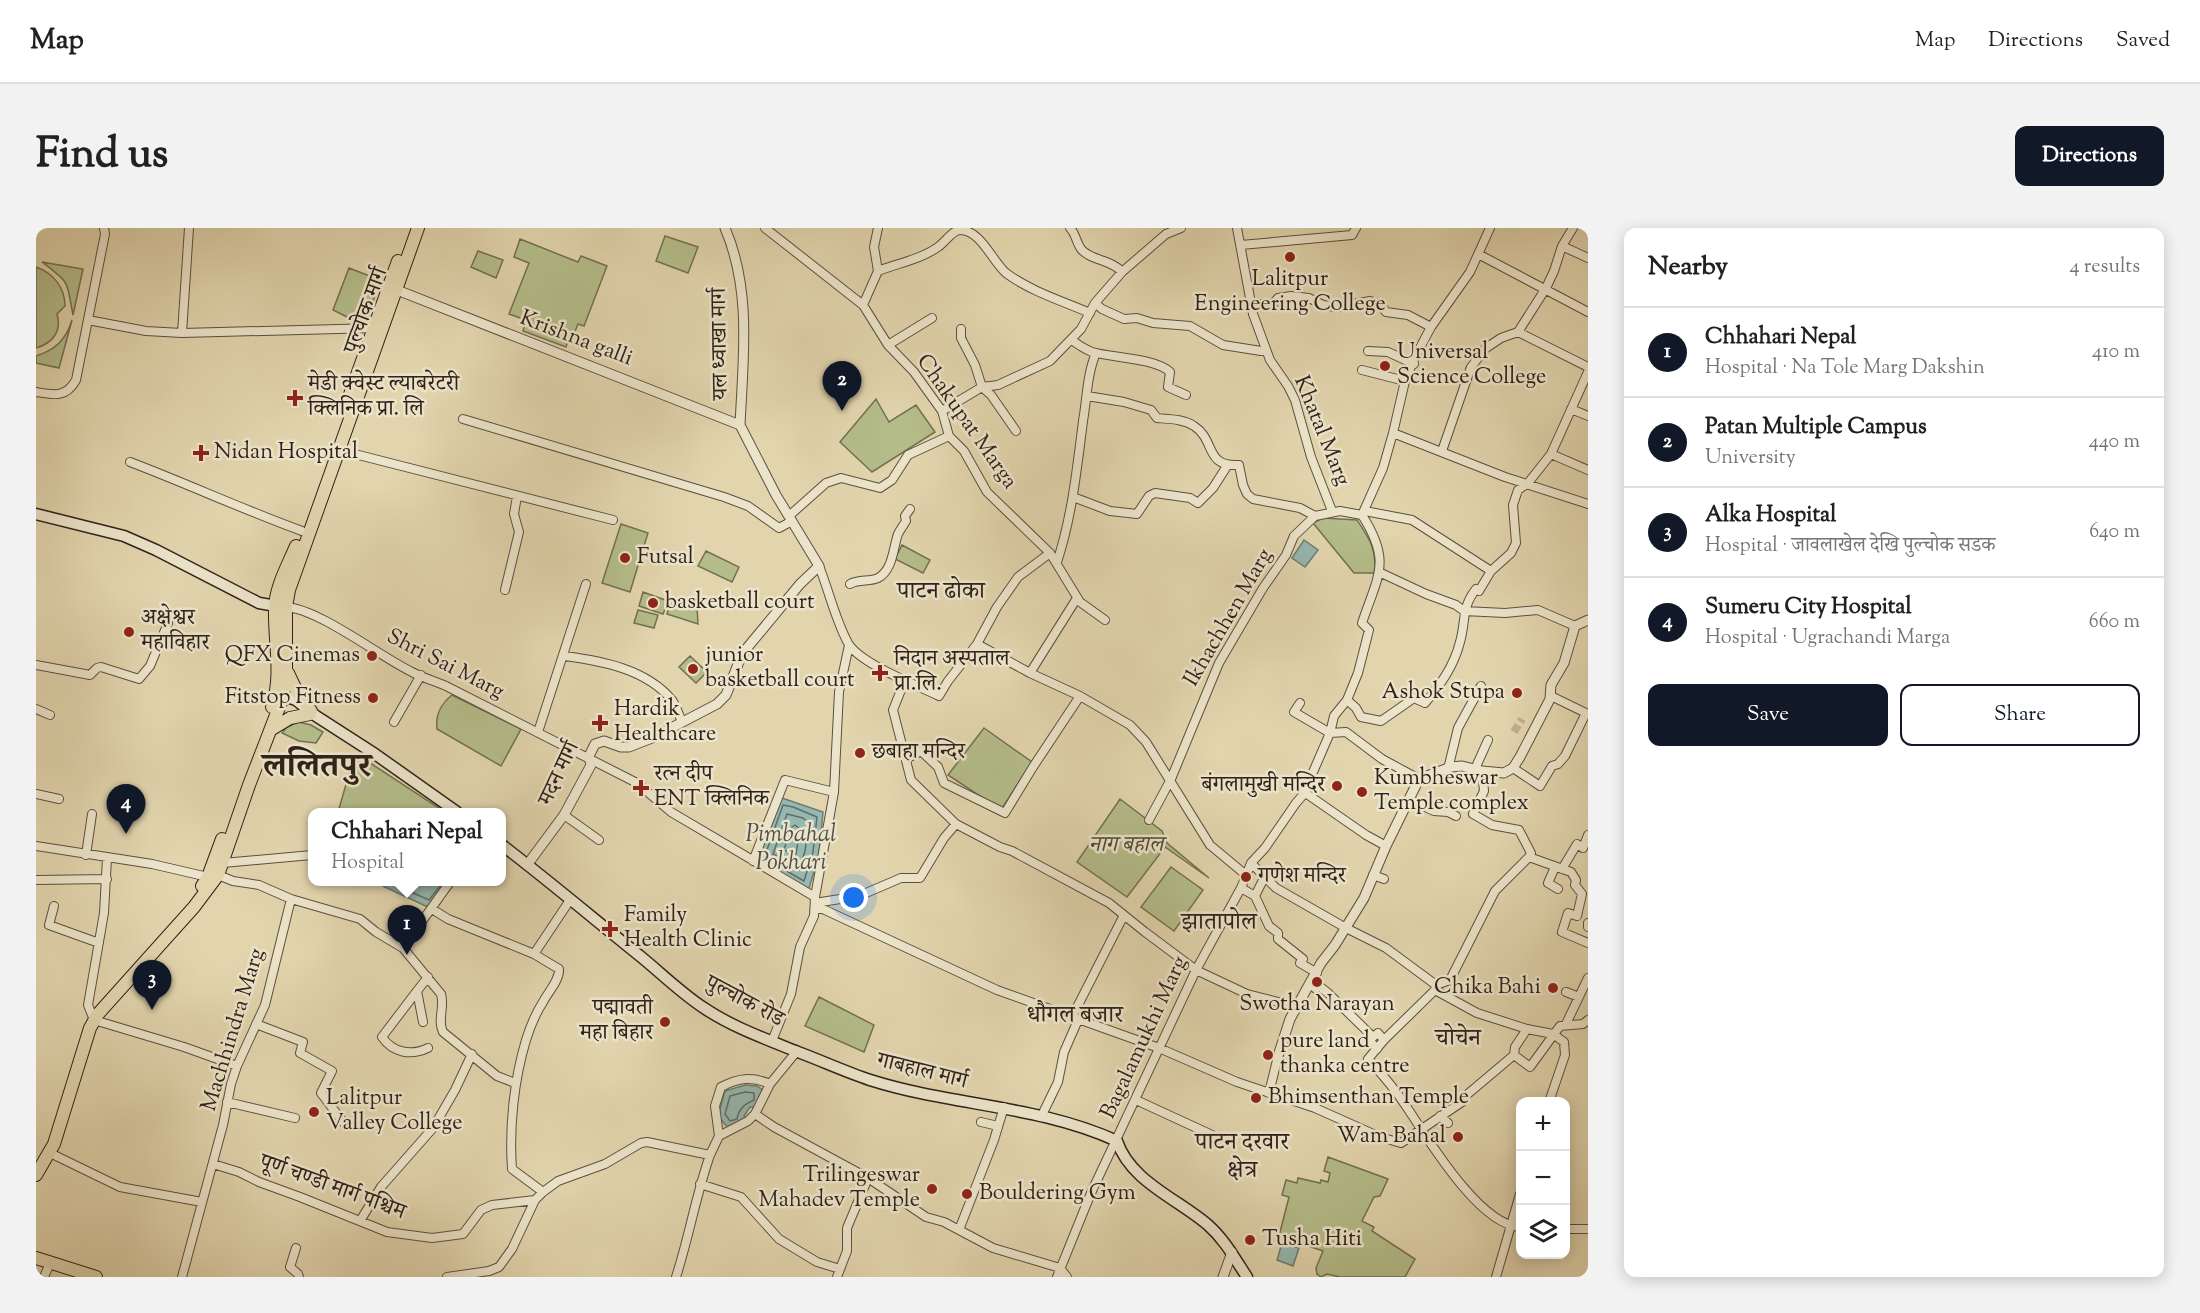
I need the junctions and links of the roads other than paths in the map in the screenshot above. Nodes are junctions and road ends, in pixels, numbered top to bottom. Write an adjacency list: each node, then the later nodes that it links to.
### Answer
1 (104, 228): 28 (street)
2 (189, 228): 33 (street)
3 (410, 228): 30 (main road, पुल्चोक मार्ग)
4 (418, 228): 21 (main road, पुल्चोक मार्ग)
5 (725, 228): 51 (street, यल ध्वाखा मार्ग)
6 (765, 228): 24 (street, Chakupat Marga)
7 (878, 228): 18 (street)
8 (1070, 228): 19 (street)
9 (1181, 228): 19 (street)
10 (1237, 228): 14 (street, Khatal Marg)
11 (1356, 228): 14 (street)
12 (1490, 228): 16 (street)
13 (1571, 228): 15 (street)
14 (1240, 245): 23 (street, Khatal Marg)
15 (1562, 246): 17 (street); 20 (street)
16 (1480, 255): 20 (street); 29 (street)
17 (1588, 258)
18 (878, 270): 24 (street); 26 (street)
19 (1122, 272): 22 (street)
20 (1545, 288): 25 (street); 32 (street)
21 (397, 290): 30 (main road, पुल्चोक मार्ग); 51 (street, Krishna galli)
22 (1095, 303): 26 (street); 36 (street)
23 (1251, 304): 29 (street); 36 (street, Khatal Marg)
24 (863, 305): 35 (street, Chakupat Marga)
25 (1588, 312)
26 (1090, 313): 34 (street)
27 (932, 318): 35 (street)
28 (88, 320): 33 (street); 44 (street)
29 (1431, 327): 39 (street)
30 (378, 328): 33 (street); 55 (main road, पुल्चोक मार्ग); 72 (main road, पुल्चोक मार्ग)
31 (961, 329): 43 (street)
32 (1518, 332): 40 (street); 56 (street)
33 (182, 333)
34 (1071, 340): 38 (street); 43 (street)
35 (888, 345): 48 (street, Chakupat Marga)
36 (1265, 350): 66 (street, Khatal Marg)
37 (1368, 351): 39 (street)
38 (1096, 353): 45 (street); 46 (street)
39 (1414, 363): 42 (street)
40 (1588, 369): 47 (street)
41 (1362, 370): 42 (street)
42 (1405, 381): 53 (street)
43 (982, 387): 48 (street); 52 (street)
44 (36, 392)
45 (1186, 395)
46 (1087, 396): 59 (street); 63 (street)
47 (1571, 409): 49 (street); 57 (street)
48 (942, 411): 54 (street, Chakupat Marga)
49 (1588, 416)
50 (463, 419): 70 (street)
51 (740, 425): 70 (street)
52 (1016, 431)
53 (1393, 433): 56 (street); 67 (street)
54 (949, 436): 70 (street); 73 (street, Chakupat Marga)
55 (339, 450): 62 (street); 78 (main road, पुल्चोक मार्ग)
56 (1442, 452): 61 (street)
57 (1551, 454): 60 (street); 61 (street)
58 (130, 462): 72 (street)
59 (1227, 466): 63 (street); 69 (street)
60 (1588, 470)
61 (1528, 483): 64 (street); 76 (street)
62 (517, 496): 71 (street); 81 (street)
63 (1073, 497): 74 (street)
64 (1588, 504)
65 (910, 509): 80 (street)
66 (1332, 511): 67 (street); 69 (street)
67 (1363, 513): 76 (street); 77 (street)
68 (36, 514): 83 (main road)
69 (1315, 516): 117 (street, Ikhachhen Marg)
70 (790, 518): 75 (street)
71 (613, 520)
72 (302, 531): 78 (main road, पुल्चोक मार्ग)
73 (1050, 553): 74 (street, Chakupat Marga); 89 (street)
74 (1057, 562): 82 (street, Chakupat Marga)
75 (819, 566): 90 (street); 107 (street, मदन मार्ग)
76 (1491, 571): 84 (street)
77 (1379, 572): 84 (street); 101 (street)
78 (288, 576): 83 (main road)
79 (586, 584): 91 (street)
80 (850, 584)
81 (505, 590)
82 (1077, 598): 85 (street, Chakupat Marga); 93 (street)
83 (280, 607): 94 (main road); 95 (street, Shri Sai Marg)
84 (1464, 611): 88 (street); 101 (street)
85 (1105, 620)
86 (1588, 620): 88 (street)
87 (168, 623): 92 (street)
88 (1575, 626): 99 (street)
89 (977, 644): 93 (street); 96 (street)
90 (849, 645): 96 (street); 119 (street)
91 (565, 656): 107 (street); 109 (street)
92 (36, 665)
93 (1030, 673): 98 (street)
94 (282, 674): 100 (main road); 104 (main road)
95 (421, 675): 106 (street); 109 (street, Shri Sai Marg)
96 (904, 680): 113 (street)
97 (1481, 686): 114 (street)
98 (1080, 696): 113 (street); 117 (street)
99 (1551, 696): 115 (street); 115 (street)
100 (279, 698): 104 (main road); 108 (main road); 143 (main road)
101 (1347, 699): 110 (street)
102 (1300, 704): 110 (street)
103 (36, 710): 105 (street)
104 (312, 714): 108 (main road); 124 (main road)
105 (50, 715)
106 (394, 722)
107 (682, 722): 112 (street, मदन मार्ग)
108 (272, 729): 143 (main road)
109 (538, 732): 112 (street, Shri Sai Marg)
110 (1330, 733): 118 (street); 120 (street)
111 (1488, 740): 116 (street)
112 (589, 756): 126 (street, मदन मार्ग); 139 (street, Shri Sai Marg)
113 (906, 759): 129 (street)
114 (1448, 768): 116 (street); 118 (street)
115 (1513, 768): 116 (street)
116 (1479, 770): 137 (street)
117 (1171, 779): 128 (street, Ikhachhen Marg); 144 (street)
118 (1419, 779): 123 (street)
119 (834, 792): 139 (street); 156 (street)
120 (1304, 792): 133 (street); 140 (street)
121 (36, 794): 122 (street)
122 (59, 799)
123 (1410, 800): 127 (street); 133 (street)
124 (450, 808)
125 (92, 814): 135 (street)
126 (564, 815): 131 (street); 141 (street, मदन मार्ग)
127 (1456, 816)
128 (1149, 820)
129 (956, 824): 156 (street); 159 (street)
130 (1588, 835): 142 (street)
131 (599, 840)
132 (36, 846): 135 (street)
133 (1386, 846): 145 (street)
134 (506, 849): 141 (main road)
135 (86, 855): 138 (street)
136 (308, 856): 143 (street)
137 (1529, 857): 142 (street); 170 (street)
138 (107, 858): 143 (street); 147 (street)
139 (753, 861): 156 (street, Shri Sai Marg)
140 (1251, 863): 144 (street, Bagalamukhi Marg); 146 (street)
141 (527, 865): 155 (main road)
142 (1559, 868): 152 (street); 161 (street)
143 (216, 872): 154 (street); 175 (main road)
144 (1246, 874): 151 (street, Bagalamukhi Marg)
145 (1373, 875): 148 (street); 160 (street)
146 (1265, 876): 153 (street); 160 (street)
147 (107, 879): 149 (street); 162 (street)
148 (1384, 879)
149 (36, 880)
150 (447, 886): 158 (street)
151 (1241, 888): 153 (street); 165 (street, Bagalamukhi Marg)
152 (1558, 889)
153 (1255, 896): 166 (street)
154 (291, 898): 163 (street); 179 (street, Machhindra Marg)
155 (570, 900): 164 (street); 185 (main road, पुल्चोक रोड)
156 (815, 902): 176 (street, Shri Sai Marg); 185 (street)
157 (54, 906): 162 (street)
158 (432, 909): 163 (street); 164 (street)
159 (1124, 915): 165 (street); 176 (street)
160 (1346, 928): 166 (street); 170 (street)
161 (1588, 941)
162 (99, 943): 175 (street)
163 (404, 948): 167 (street)
164 (534, 954): 194 (street)
165 (1196, 970): 174 (street); 187 (street, Bagalamukhi Marg)
166 (1316, 974): 169 (street)
167 (428, 977): 171 (street); 190 (street)
168 (1588, 978): 173 (street)
169 (1315, 986): 174 (street); 183 (street)
170 (1436, 988): 181 (street); 184 (street)
171 (417, 990): 178 (street); 186 (street)
172 (1566, 992): 173 (street)
173 (1579, 997): 180 (street)
174 (1296, 1010): 192 (street)
175 (92, 1017): 193 (street); 213 (main road)
176 (1075, 1019): 187 (street, Shri Sai Marg); 202 (street)
177 (1588, 1020): 180 (street)
178 (423, 1022)
179 (256, 1024): 193 (street, Machhindra Marg); 205 (street)
180 (1566, 1024): 182 (street)
181 (1527, 1029): 182 (street); 191 (street)
182 (1553, 1034): 191 (street); 197 (street)
183 (1373, 1037): 184 (street); 188 (street)
184 (1384, 1040): 188 (street)
185 (772, 1041): 189 (main road, पुल्चोक रोड)
186 (428, 1048)
187 (1159, 1048): 196 (street, Shri Sai Marg); 198 (street, Bagalamukhi Marg)
188 (1377, 1049): 209 (street)
189 (797, 1051): 195 (street); 200 (main road, गाबहाल मार्ग)
190 (472, 1054): 194 (street); 224 (street)
191 (1514, 1055): 203 (street)
192 (1278, 1056): 196 (street)
193 (237, 1066): 199 (street, Machhindra Marg)
194 (515, 1083): 220 (street)
195 (770, 1084): 201 (street); 211 (street)
196 (1269, 1094): 209 (street, Shri Sai Marg)
197 (1550, 1097)
198 (1136, 1100): 210 (street); 212 (street, Bagalamukhi Marg)
199 (226, 1102): 204 (street); 216 (street, Machhindra Marg)
200 (1004, 1107): 202 (main road, गाबहाल मार्ग); 208 (street)
201 (755, 1114): 211 (street); 218 (street)
202 (1042, 1115): 212 (main road, गाबहाल मार्ग)
203 (1440, 1116): 207 (street); 209 (street)
204 (295, 1118)
205 (343, 1122)
206 (981, 1122): 208 (street)
207 (1448, 1124)
208 (998, 1126): 229 (street)
209 (1421, 1131): 225 (street)
210 (1212, 1135)
211 (719, 1136): 214 (street)
212 (1117, 1141): 231 (main road); 235 (street, Bagalamukhi Marg)
213 (47, 1150): 215 (main road); 217 (main road); 222 (street)
214 (710, 1155): 219 (street); 220 (street)
215 (36, 1162)
216 (213, 1164): 222 (street, Machhindra Marg); 224 (street, पूर्ण चण्डी मार्ग पश्चिम)
217 (36, 1175)
218 (868, 1178): 229 (street); 234 (street)
219 (700, 1184): 234 (street); 241 (street)
220 (543, 1192): 221 (street)
221 (535, 1200): 224 (street, पूर्ण चण्डी मार्ग पश्चिम); 240 (street)
222 (202, 1202): 238 (street, Machhindra Marg)
223 (1518, 1205): 225 (street)
224 (360, 1221)
225 (1511, 1227): 226 (street); 244 (street)
226 (1516, 1227)
227 (1570, 1229): 228 (street)
228 (1588, 1229)
229 (959, 1230): 235 (street)
230 (296, 1248): 239 (street)
231 (1232, 1252): 242 (street); 243 (main road)
232 (36, 1258): 233 (main road)
233 (50, 1263): 236 (street); 237 (main road)
234 (839, 1273)
235 (1062, 1273)
236 (44, 1277)
237 (96, 1277)
238 (183, 1277)
239 (299, 1277)
240 (447, 1277)
241 (676, 1277)
242 (1223, 1277)
243 (1247, 1277)
244 (1496, 1277)

